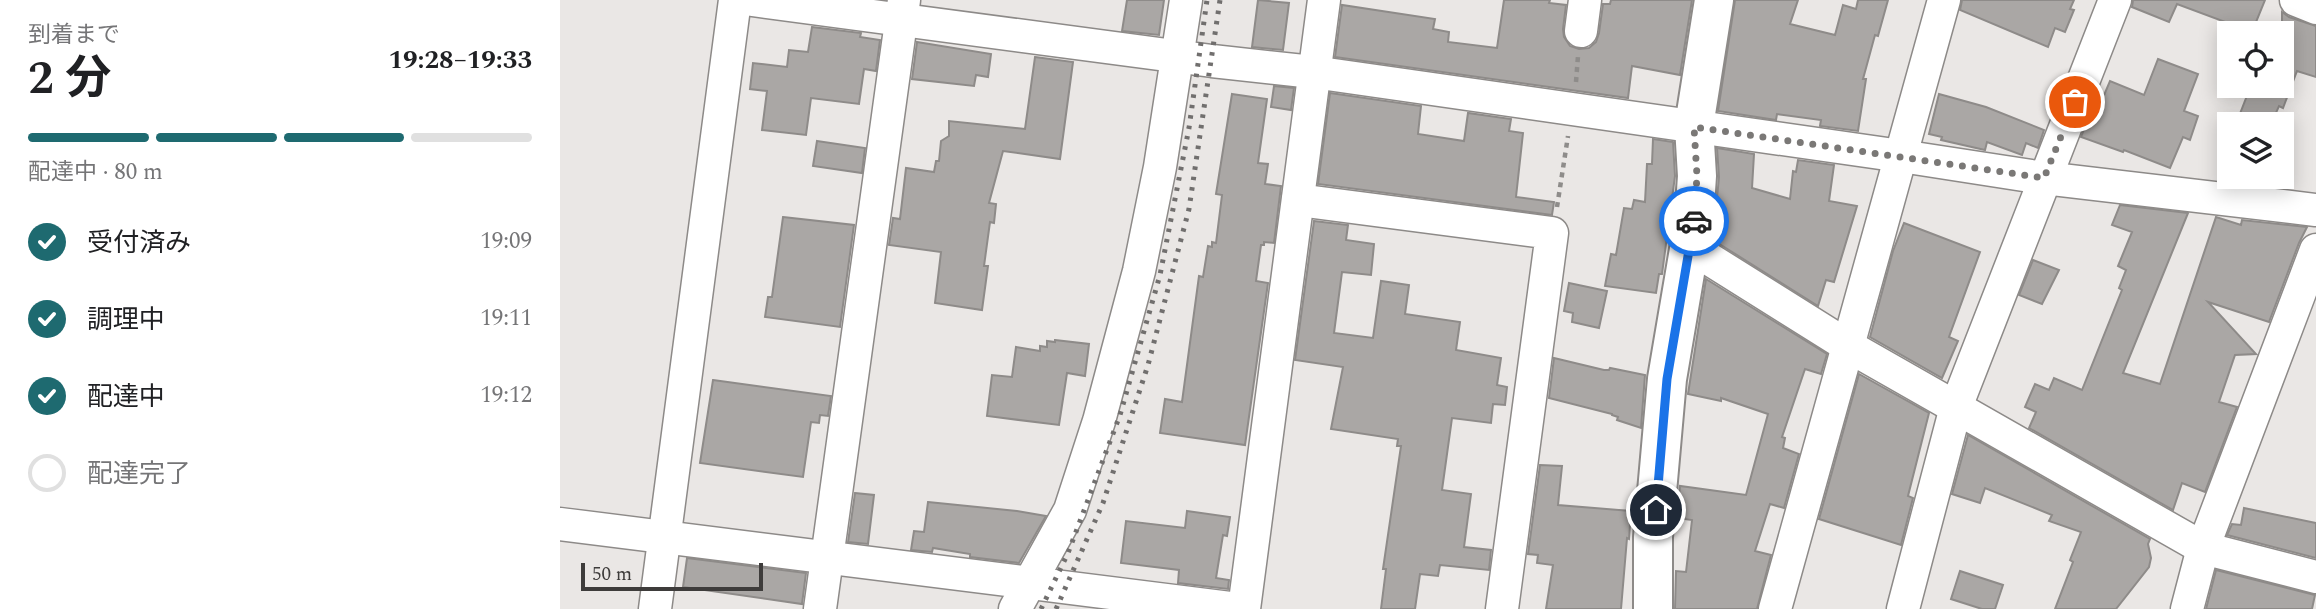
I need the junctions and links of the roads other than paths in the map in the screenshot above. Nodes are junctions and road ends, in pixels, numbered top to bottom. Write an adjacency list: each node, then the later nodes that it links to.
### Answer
1 (735, 0): 25 (street)
2 (752, 0): 11 (street)
3 (1186, 0): 13 (street)
4 (1324, 0): 14 (street)
5 (1585, 0): 12 (street)
6 (1714, 0): 15 (main road)
7 (1944, 0): 16 (street)
8 (2115, 0): 17 (street)
9 (2296, 0): 10 (street)
10 (2316, 8)
11 (903, 10): 13 (street); 27 (street)
12 (1581, 31)
13 (1178, 57): 14 (street); 29 (street)
14 (1313, 72): 15 (street); 18 (street)
15 (1694, 127): 16 (street); 20 (main road)
16 (1901, 156): 17 (street); 22 (street)
17 (2044, 178): 19 (street); 23 (street)
18 (1298, 200): 34 (street); 35 (street)
19 (2316, 211)
20 (1690, 247): 22 (street); 36 (main road)
21 (2316, 250): 26 (street)
22 (1848, 346): 23 (street); 37 (street)
23 (1956, 407): 26 (street); 38 (street)
24 (560, 524): 25 (street)
25 (664, 537): 27 (street); 31 (street)
26 (2203, 548): 28 (street); 39 (street)
27 (827, 557): 29 (street); 32 (street)
28 (2316, 577)
29 (1023, 596): 30 (street)
30 (1093, 599): 33 (street)
31 (655, 609)
32 (820, 609)
33 (1238, 609)
34 (1244, 609)
35 (1502, 609)
36 (1653, 609)
37 (1775, 609)
38 (1903, 609)
39 (2187, 609)

